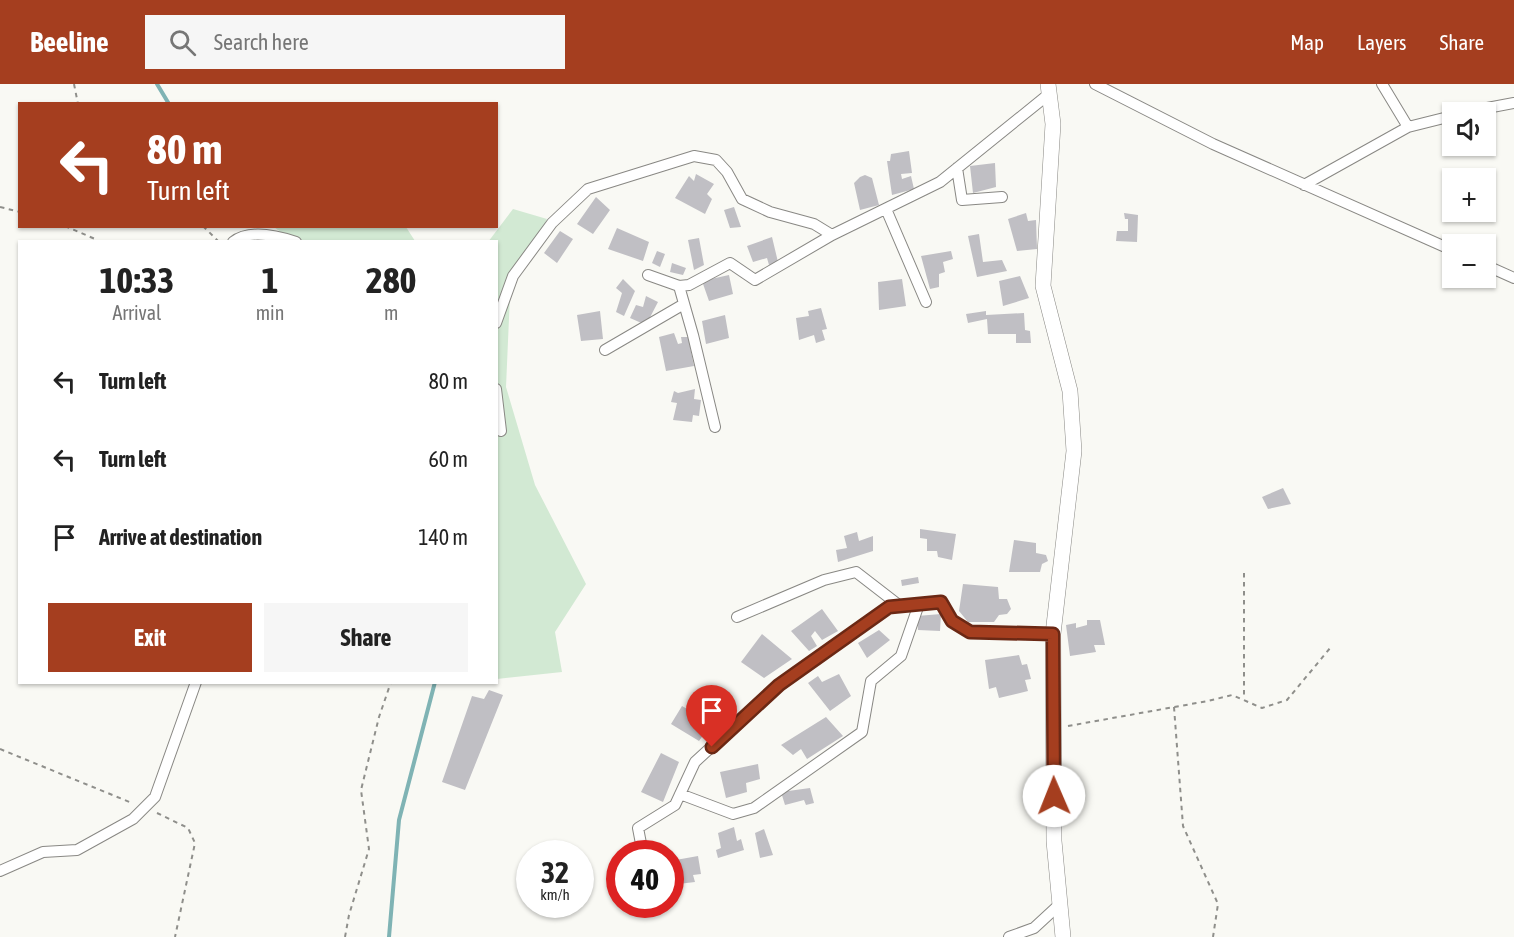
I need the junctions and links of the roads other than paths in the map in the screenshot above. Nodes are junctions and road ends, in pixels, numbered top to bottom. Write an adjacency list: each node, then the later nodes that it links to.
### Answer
1 (1095, 84): 9 (street)
2 (1382, 84): 7 (street)
3 (1049, 89): 8 (street); 30 (street)
4 (1514, 103): 5 (street)
5 (1496, 106)
6 (1442, 118): 7 (street)
7 (1408, 127): 9 (street)
8 (957, 168): 10 (street); 11 (street)
9 (1304, 184): 15 (street)
10 (1002, 197)
11 (886, 209): 12 (street); 20 (street)
12 (832, 235): 19 (street); 22 (street)
13 (235, 240): 14 (street)
14 (288, 240)
15 (1442, 246)
16 (1496, 270): 18 (street)
17 (648, 275): 19 (street)
18 (1514, 278)
19 (679, 286): 21 (street)
20 (926, 302)
21 (684, 304): 23 (street); 25 (street)
22 (498, 317)
23 (605, 350)
24 (498, 405): 26 (street)
25 (715, 427)
26 (498, 429)
27 (919, 604): 28 (street); 30 (street); 32 (street)
28 (900, 606): 29 (street); 32 (street)
29 (737, 617)
30 (1053, 634): 35 (street)
31 (195, 684): 34 (street)
32 (680, 794): 33 (street)
33 (640, 840)
34 (0, 871)
35 (1060, 904): 36 (street); 37 (street)
36 (1009, 937)
37 (1063, 937)

